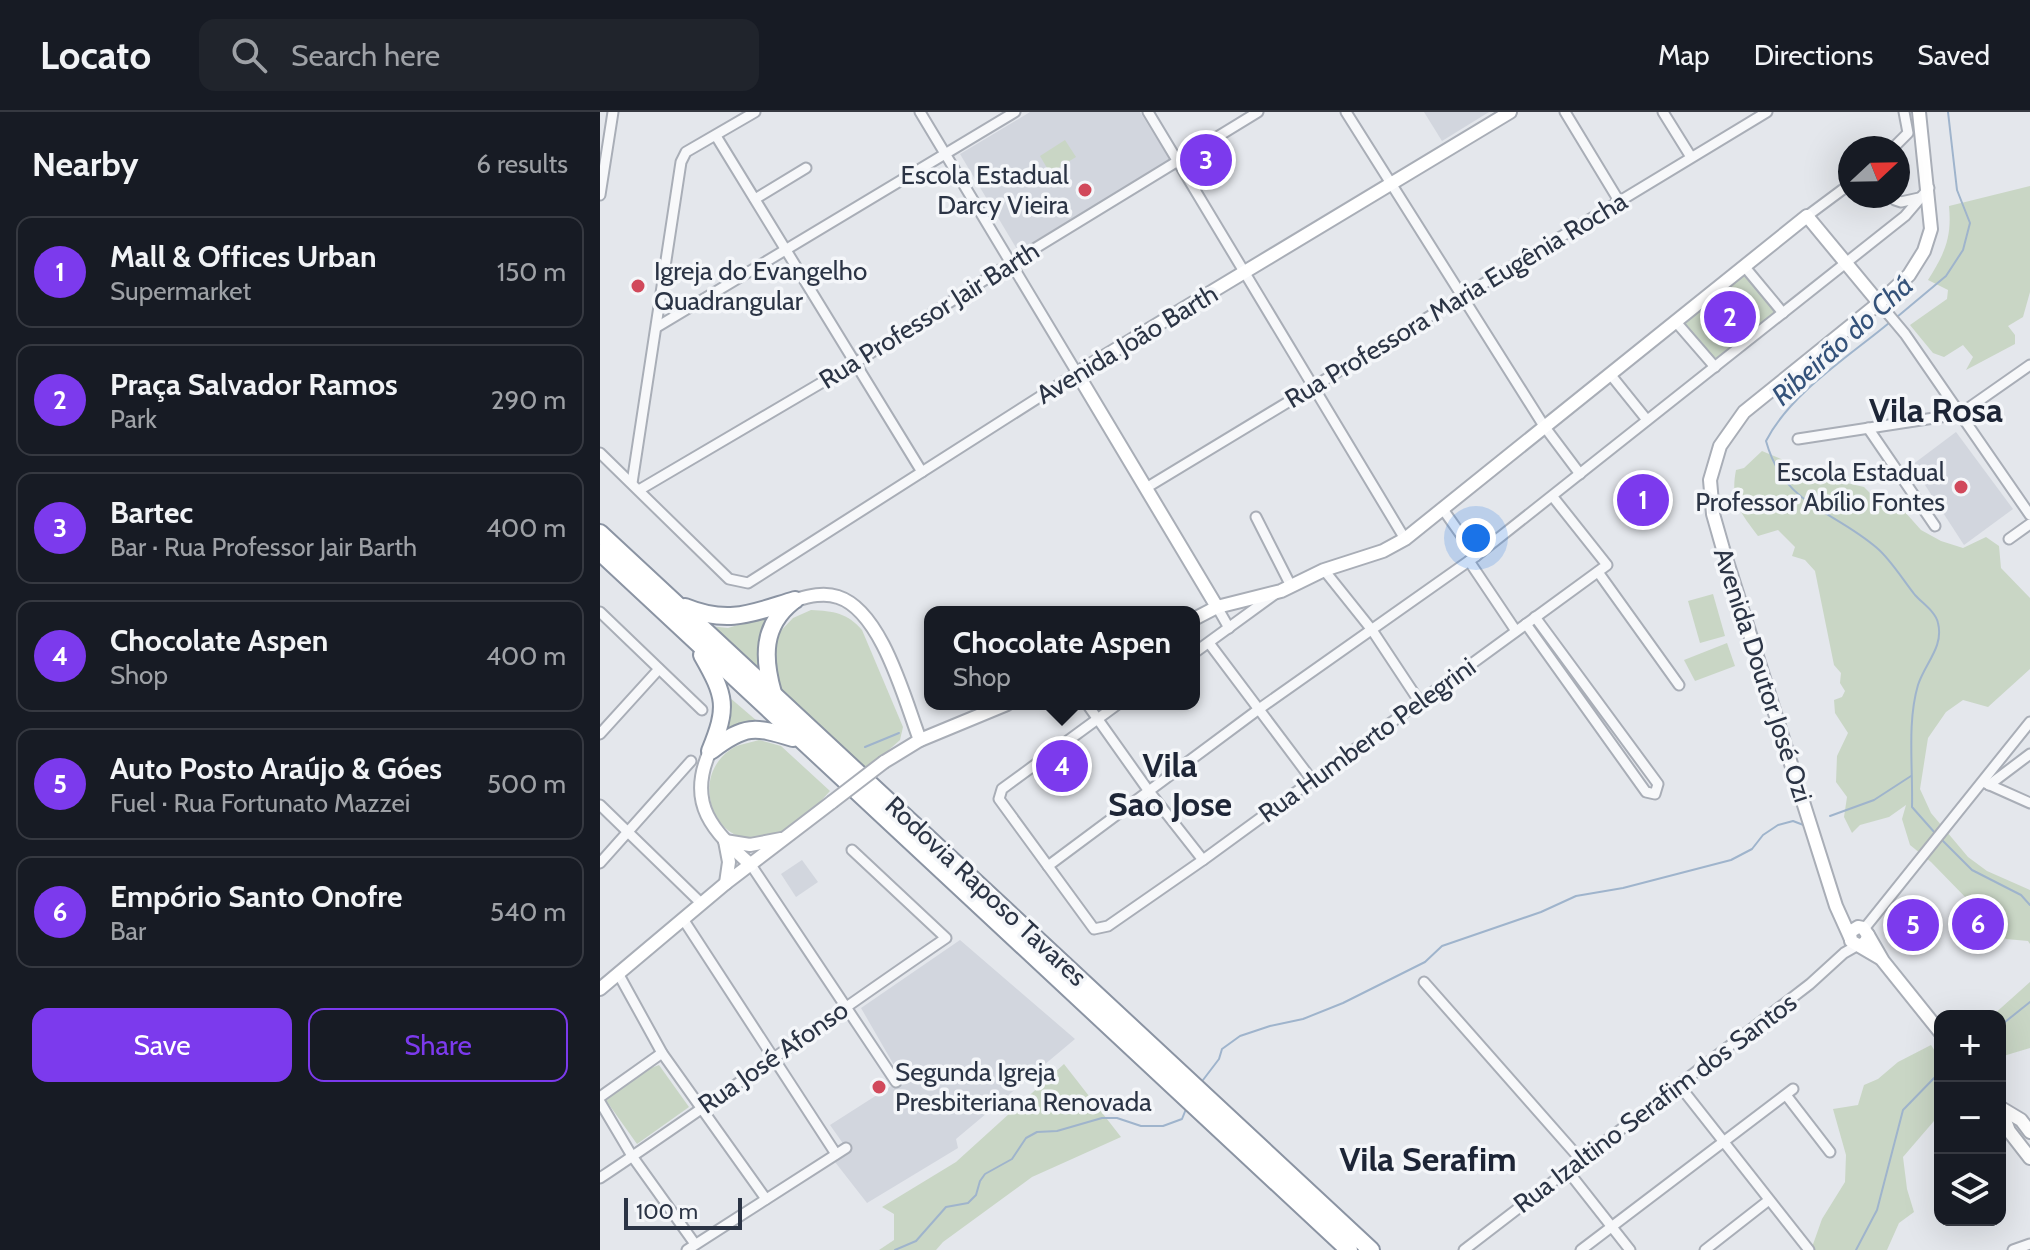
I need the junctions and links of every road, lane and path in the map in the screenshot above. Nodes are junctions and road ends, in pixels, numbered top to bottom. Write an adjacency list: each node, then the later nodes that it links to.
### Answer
1 (613, 112): 23 (street)
2 (755, 112): 14 (street)
3 (920, 112): 16 (street)
4 (1015, 112): 16 (street)
5 (1148, 112): 18 (street)
6 (1258, 112): 18 (street, Rua Professor Jair Barth)
7 (1346, 112): 20 (street)
8 (1510, 112): 20 (main road, Avenida João Barth)
9 (1565, 112): 26 (street)
10 (1663, 112): 17 (street)
11 (1767, 112): 17 (street, Rua Professora Maria Eugênia Rocha)
12 (1904, 112): 15 (street)
13 (1919, 112): 22 (main road, Avenida Doutor José Ozi)
14 (716, 136): 25 (street); 39 (street)
15 (1905, 136)
16 (945, 153): 30 (street); 31 (street)
17 (1691, 157): 26 (street, Rua Professora Maria Eugênia Rocha)
18 (1178, 162): 31 (street, Rua Professor Jair Barth); 34 (street)
19 (806, 168): 25 (street)
20 (1391, 183): 34 (main road, Avenida João Barth); 35 (street)
21 (1838, 193): 29 (street)
22 (1924, 193): 24 (street); 28 (street); 36 (main road, Avenida Doutor José Ozi)
23 (600, 195)
24 (1910, 198)
25 (755, 199): 30 (street)
26 (1619, 201): 35 (street, Rua Professora Maria Eugênia Rocha)
27 (1901, 208): 28 (street)
28 (1906, 215): 32 (street)
29 (1807, 216): 32 (main road); 33 (main road)
30 (785, 249): 39 (street); 40 (street)
31 (1011, 263): 40 (street, Rua Professor Jair Barth); 43 (street)
32 (1847, 263): 36 (main road); 37 (street)
33 (1744, 266): 37 (street); 38 (main road)
34 (1245, 274): 43 (main road, Avenida João Barth); 45 (street)
35 (1462, 296): 45 (street, Rua Professora Maria Eugênia Rocha); 48 (street)
36 (1879, 303): 46 (street); 123 (main road, Avenida Doutor José Ozi)
37 (1783, 313): 42 (street)
38 (1676, 322): 42 (street); 44 (main road)
39 (657, 327): 54 (street)
40 (855, 363): 52 (street); 54 (street, Rua Professor Jair Barth)
41 (2030, 365): 46 (street)
42 (1715, 367): 47 (street)
43 (1077, 373): 52 (street, Avenida João Barth); 55 (main road)
44 (1610, 374): 47 (street); 48 (main road)
45 (1313, 386): 55 (street, Rua Professora Maria Eugênia Rocha); 63 (street)
46 (1960, 414): 49 (street); 58 (street)
47 (1647, 420): 53 (street)
48 (1544, 426): 53 (street); 57 (main road)
49 (1868, 428): 50 (street); 61 (street)
50 (1798, 439)
51 (600, 453): 54 (street)
52 (922, 472): 54 (street, Avenida João Barth)
53 (1580, 474): 56 (street)
54 (636, 486)
55 (1146, 488): 72 (main road)
56 (1553, 497): 66 (street); 68 (street)
57 (1442, 508): 63 (main road); 66 (street)
58 (2030, 515)
59 (1256, 517): 69 (street)
60 (2030, 524): 64 (street)
61 (1935, 526)
62 (600, 533): 71 (highway, Rodovia Raposo Tavares)
63 (1405, 539): 67 (main road)
64 (2009, 539)
65 (600, 552): 80 (highway, Rodovia Raposo Tavares)
66 (1472, 559): 78 (street); 79 (street)
67 (1324, 570): 69 (main road); 78 (street)
68 (1598, 572): 75 (street, Rua Humberto Pelegrini); 86 (street)
69 (1286, 588): 72 (main road); 77 (street)
70 (795, 600): 71 (highway); 87 (highway); 96 (main road)
71 (674, 602): 87 (highway, Rodovia Raposo Tavares)
72 (1217, 607): 74 (main road); 77 (street)
73 (600, 612): 83 (street)
74 (1200, 616)
75 (1535, 617): 76 (street, Rua Humberto Pelegrini); 84 (street)
76 (1526, 624): 79 (street, Rua Humberto Pelegrini); 85 (street)
77 (1229, 628): 81 (street)
78 (1372, 630): 88 (street); 89 (street)
79 (1516, 631): 88 (street, Rua Humberto Pelegrini)
80 (693, 640): 102 (highway, Rodovia Raposo Tavares); 104 (highway)
81 (1209, 643): 82 (street); 89 (street)
82 (1200, 649)
83 (659, 669): 90 (street); 99 (street)
84 (1579, 676): 85 (street); 98 (street)
85 (1569, 684): 101 (street)
86 (1679, 685)
87 (773, 694): 153 (highway, Rodovia Raposo Tavares)
88 (1419, 701): 107 (street, Rua Humberto Pelegrini)
89 (1259, 709): 107 (street); 109 (street)
90 (702, 710)
91 (992, 710): 97 (main road)
92 (1091, 710): 94 (street)
93 (1109, 710): 94 (street)
94 (1097, 718): 109 (street); 119 (street)
95 (2030, 722): 108 (street)
96 (914, 723): 97 (main road); 100 (main road); 103 (main road)
97 (936, 733): 100 (main road)
98 (1619, 733): 101 (street); 101 (street)
99 (600, 734)
100 (920, 740): 103 (main road)
101 (1609, 740)
102 (807, 746): 104 (highway); 152 (highway, Rodovia Raposo Tavares)
103 (902, 749): 113 (main road, bridge)
104 (710, 751): 114 (main road)
105 (2030, 754): 108 (street)
106 (691, 761): 112 (street)
107 (1312, 780): 116 (street, Rua Humberto Pelegrini)
108 (1986, 783): 110 (street); 123 (street, Rua Izaltino Serafim dos Santos)
109 (1148, 790): 116 (street); 119 (street)
110 (2030, 803)
111 (600, 805): 112 (street)
112 (628, 832): 117 (street); 121 (street)
113 (787, 837): 114 (main road); 118 (main road)
114 (725, 841): 118 (main road); 120 (main road)
115 (852, 850): 127 (street, Rua José Afonso)
116 (1203, 860): 119 (street, Rua Humberto Pelegrini)
117 (600, 863)
118 (751, 865): 120 (main road); 127 (street)
119 (1048, 866)
120 (726, 883): 121 (main road)
121 (702, 904): 122 (main road)
122 (683, 919): 124 (main road); 130 (street)
123 (1858, 936): 128 (main road); 132 (street, Rua Izaltino Serafim dos Santos)
124 (619, 975): 126 (main road); 129 (street)
125 (1424, 982): 144 (street)
126 (602, 984)
127 (847, 1005): 130 (street, Rua José Afonso); 131 (street)
128 (1934, 1025)
129 (662, 1053): 133 (street); 134 (street)
130 (775, 1060): 134 (street, Rua José Afonso); 141 (street)
131 (896, 1082)
132 (1679, 1085): 138 (street); 144 (street, Rua Izaltino Serafim dos Santos)
133 (600, 1100): 142 (street)
134 (700, 1108): 142 (street, Rua José Afonso); 147 (street)
135 (2006, 1111): 137 (main road)
136 (2006, 1123): 143 (main road)
137 (2030, 1132)
138 (1722, 1143): 140 (street); 148 (street); 149 (street)
139 (846, 1148): 141 (street)
140 (1830, 1152)
141 (836, 1154): 147 (street)
142 (632, 1156): 146 (street, Rua José Afonso); 151 (street)
143 (2030, 1158)
144 (1581, 1160): 145 (street, Rua Izaltino Serafim dos Santos)
145 (1567, 1170): 149 (street); 154 (street, Rua Izaltino Serafim dos Santos)
146 (600, 1178)
147 (766, 1199): 151 (street)
148 (1769, 1200): 157 (street); 158 (street)
149 (1612, 1226): 155 (street); 156 (street)
150 (2030, 1244): 159 (street)
151 (691, 1247)
152 (1349, 1250)
153 (1371, 1250)
154 (1464, 1250)
155 (1581, 1250)
156 (1630, 1250)
157 (1705, 1250)
158 (1809, 1250)
159 (2013, 1250)

